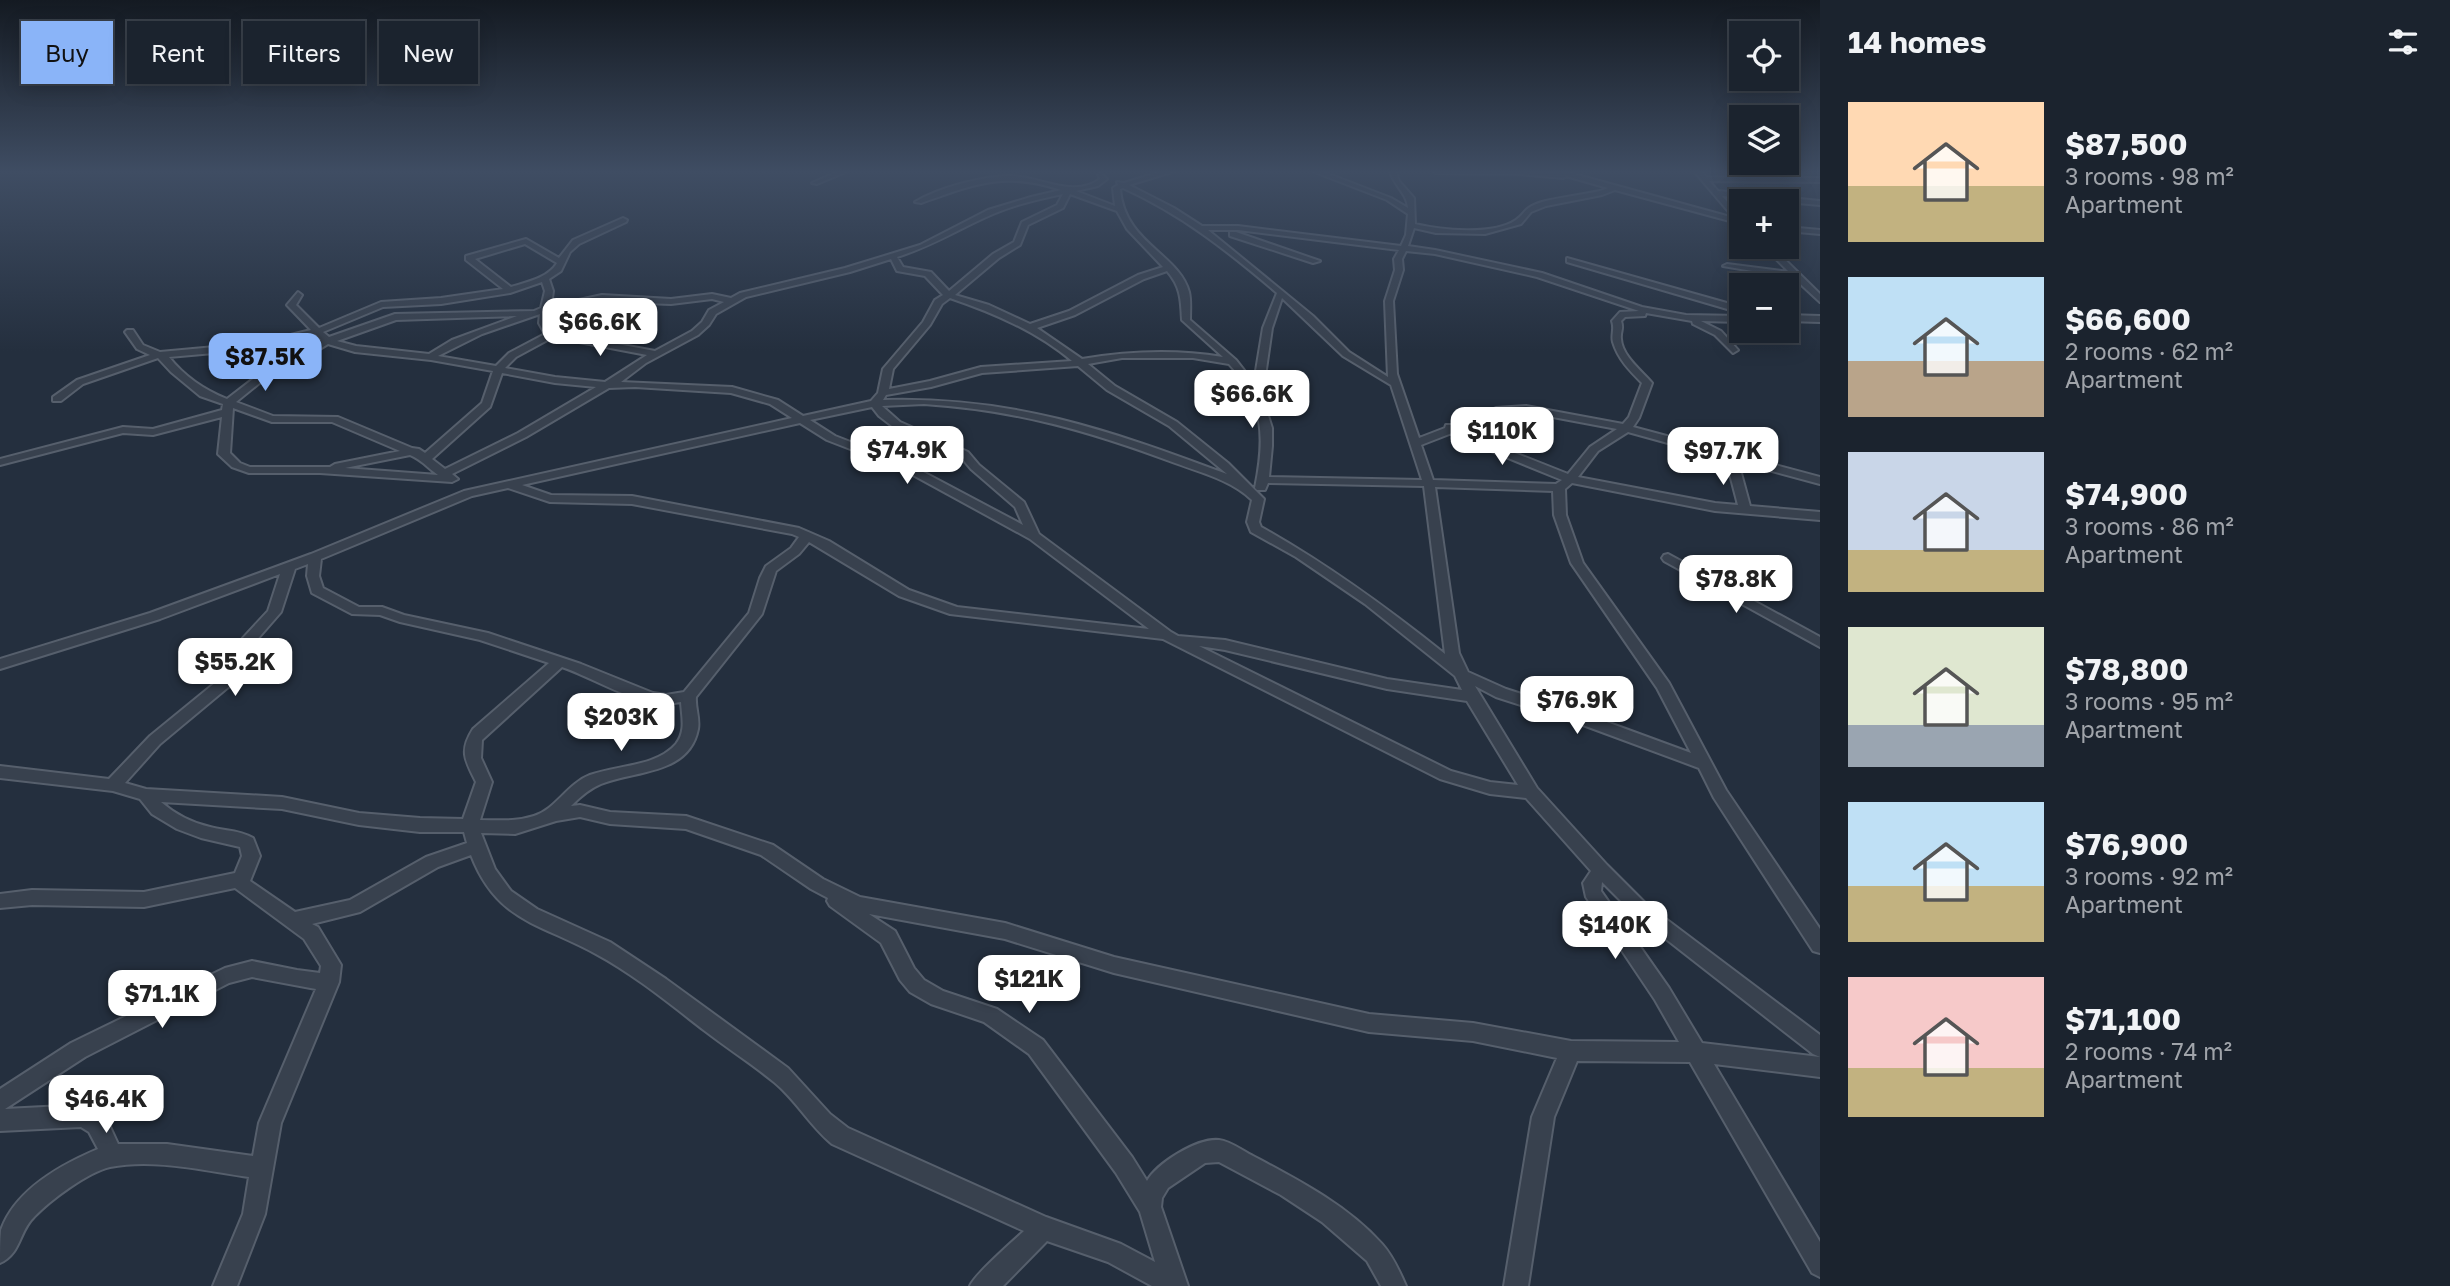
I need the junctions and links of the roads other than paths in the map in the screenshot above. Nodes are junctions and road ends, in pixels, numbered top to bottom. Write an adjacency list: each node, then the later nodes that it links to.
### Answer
1 (600, 231): 18 (street)
2 (954, 231): 15 (street)
3 (1020, 231): 28 (street)
4 (1134, 231): 20 (street)
5 (1202, 231): 26 (street)
6 (1221, 231): 12 (street)
7 (1266, 231): 12 (street)
8 (1409, 231): 14 (street)
9 (1433, 231): 10 (street)
10 (1488, 231)
11 (1799, 239): 13 (street)
12 (1335, 240): 14 (street)
13 (1820, 240)
14 (1405, 249): 34 (street); 50 (street)
15 (892, 255): 28 (street); 30 (street)
16 (1780, 259): 22 (street)
17 (1570, 260): 31 (street)
18 (562, 263): 23 (street); 25 (street)
19 (1727, 266): 21 (street)
20 (1170, 267): 39 (street); 47 (street)
21 (1776, 273)
22 (1794, 273)
23 (545, 278): 25 (street); 32 (street)
24 (1799, 278): 29 (street)
25 (510, 289): 42 (street)
26 (1281, 293): 50 (street); 52 (street)
27 (298, 295): 42 (street)
28 (948, 295): 39 (street); 53 (street)
29 (1820, 299)
30 (730, 301): 32 (street); 44 (street)
31 (1729, 306)
32 (543, 310): 33 (street); 41 (street)
33 (531, 313): 42 (street); 46 (street)
34 (1666, 315): 35 (street); 58 (street)
35 (1686, 318): 37 (street); 43 (street)
36 (1799, 318): 38 (street)
37 (1729, 319)
38 (1820, 319)
39 (1030, 327): 48 (street)
40 (130, 332): 45 (street)
41 (551, 334): 44 (street); 49 (street)
42 (322, 336): 45 (street); 46 (street); 55 (street)
43 (1733, 350)
44 (657, 354): 51 (street)
45 (158, 355): 54 (street); 55 (street)
46 (431, 357): 49 (street)
47 (1233, 362): 48 (street); 52 (street)
48 (1082, 364): 53 (street); 70 (street)
49 (497, 371): 51 (street); 59 (street)
50 (1394, 383): 60 (street)
51 (606, 385): 56 (street); 66 (street)
52 (1258, 397): 67 (street)
53 (879, 398): 56 (street); 70 (street); 79 (street)
54 (57, 399)
55 (228, 408): 61 (street); 64 (street); 65 (street)
56 (803, 421): 69 (street); 79 (street)
57 (1450, 428): 58 (street); 60 (street); 72 (street)
58 (1626, 428): 62 (street); 72 (street)
59 (442, 442): 61 (street); 63 (street)
60 (1417, 443): 71 (street)
61 (414, 451): 63 (street); 65 (street)
62 (1731, 456): 68 (street); 76 (street)
63 (426, 458): 66 (street)
64 (0, 462)
65 (320, 470): 66 (street)
66 (451, 478): 73 (street); 75 (street)
67 (1262, 481): 71 (street); 74 (street)
68 (1820, 481)
69 (509, 484): 73 (street); 78 (street)
70 (1242, 484): 74 (street)
71 (1429, 484): 72 (street); 87 (street)
72 (1565, 484): 76 (street); 90 (street)
73 (468, 493): 75 (street)
74 (1258, 499): 87 (street)
75 (438, 503): 80 (street)
76 (1745, 510): 77 (street)
77 (1820, 516)
78 (807, 536): 83 (street); 88 (street)
79 (1034, 536): 83 (street)
80 (314, 556): 82 (street); 85 (street)
81 (1668, 558): 84 (street)
82 (289, 566): 86 (street); 92 (street)
83 (1170, 637): 89 (street); 93 (street)
84 (1820, 643)
85 (559, 663): 88 (street); 96 (street)
86 (0, 664)
87 (1463, 675): 89 (street); 90 (street)
88 (689, 696): 95 (street)
89 (1472, 697): 93 (street)
90 (1704, 764): 103 (street)
91 (0, 772): 92 (street)
92 (113, 785): 94 (street)
93 (1531, 792): 98 (street)
94 (146, 795): 96 (street); 99 (street)
95 (553, 815): 96 (street); 100 (street)
96 (470, 825): 97 (street)
97 (477, 846): 102 (street); 114 (street)
98 (1601, 870): 105 (street); 107 (street)
99 (241, 879): 101 (street); 102 (street)
100 (832, 892): 106 (street); 113 (street)
101 (0, 901)
102 (294, 920): 104 (street)
103 (1820, 945)
104 (329, 982): 109 (street); 112 (street)
105 (1820, 1047)
106 (1571, 1051): 107 (street); 121 (street)
107 (1695, 1052): 108 (street); 116 (street)
108 (1820, 1067)
109 (0, 1101)
110 (0, 1120): 111 (street)
111 (112, 1156): 112 (street); 115 (street)
112 (262, 1168): 118 (street)
113 (1150, 1207): 117 (street); 120 (street)
114 (1043, 1228): 117 (street); 119 (street)
115 (0, 1251)
116 (1820, 1265)
117 (1175, 1285)
118 (225, 1286)
119 (982, 1286)
120 (1394, 1286)
121 (1516, 1286)

